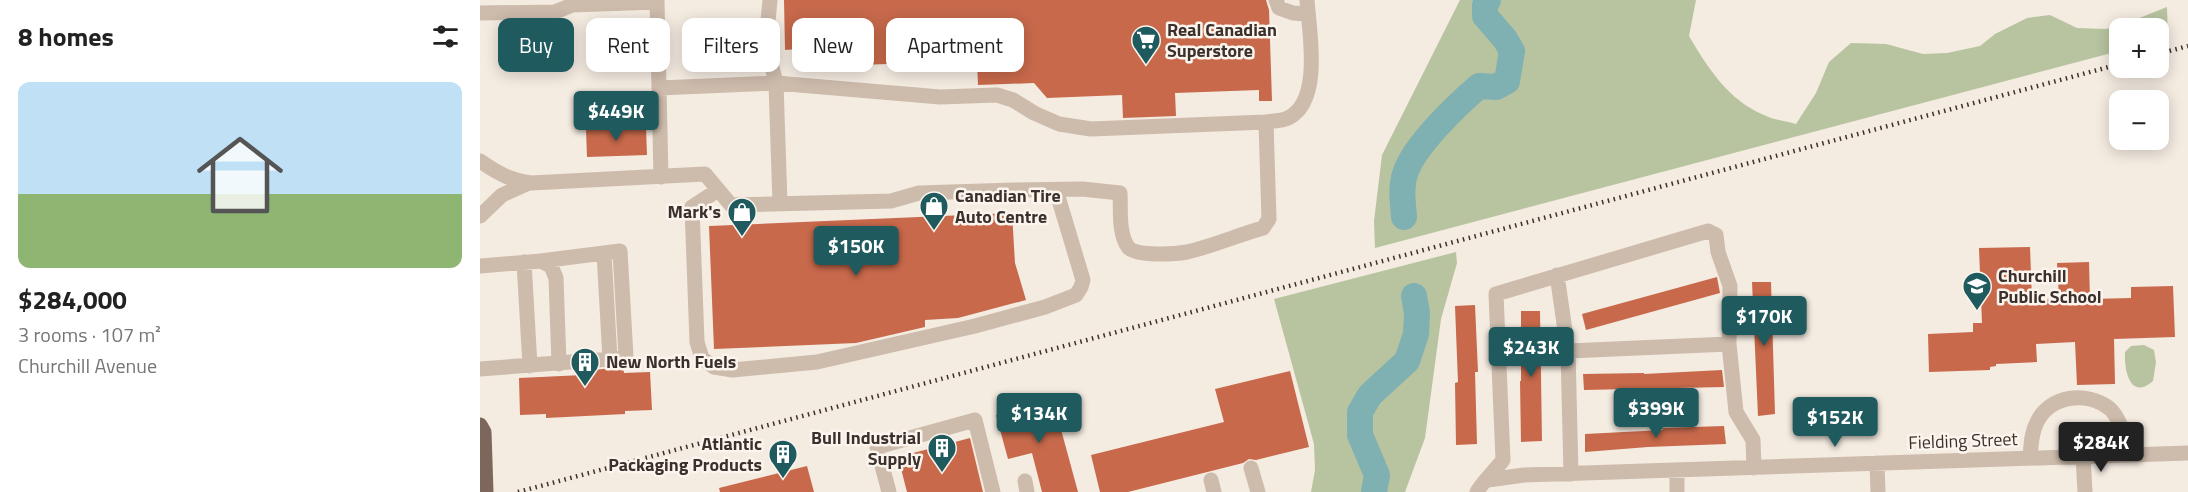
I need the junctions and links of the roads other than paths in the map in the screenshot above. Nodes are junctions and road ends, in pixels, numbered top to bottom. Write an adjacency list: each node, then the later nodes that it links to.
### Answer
1 (770, 0): 7 (street)
2 (1276, 0): 5 (street)
3 (657, 1): 4 (street); 8 (street)
4 (572, 2): 6 (street)
5 (1307, 7): 9 (street)
6 (480, 13)
7 (776, 83): 8 (street); 9 (street); 15 (street)
8 (659, 88): 11 (street)
9 (1266, 122): 14 (street)
10 (480, 161): 12 (street)
11 (661, 177): 12 (street); 13 (street)
12 (531, 183): 16 (street)
13 (718, 190): 14 (street); 15 (street)
14 (1056, 190): 15 (street)
15 (780, 204)
16 (480, 216)
17 (541, 261): 18 (street); 23 (street); 23 (street)
18 (524, 262): 19 (street); 24 (street)
19 (480, 266)
20 (1557, 275): 21 (street); 22 (street); 36 (street)
21 (1729, 344): 22 (street); 33 (street)
22 (1568, 351): 35 (street)
23 (559, 364): 24 (street)
24 (530, 366): 25 (street)
25 (480, 369)
26 (480, 425): 37 (main road)
27 (2188, 453): 28 (street, Fielding Street)
28 (2129, 455): 29 (street, Fielding Street); 30 (street)
29 (2084, 456): 30 (street, Fielding Street); 44 (street)
30 (2030, 458): 31 (street, Fielding Street)
31 (1877, 464): 33 (street, Fielding Street); 43 (street)
32 (1251, 468): 40 (street)
33 (1754, 468): 34 (street, Fielding Street)
34 (1677, 470): 35 (street, Fielding Street); 42 (street)
35 (1571, 474): 36 (street, Fielding Street)
36 (1488, 480): 41 (street)
37 (486, 492)
38 (889, 492): 39 (street)
39 (993, 492)
40 (1258, 492)
41 (1477, 492)
42 (1677, 492)
43 (1878, 492)
44 (2085, 492)

